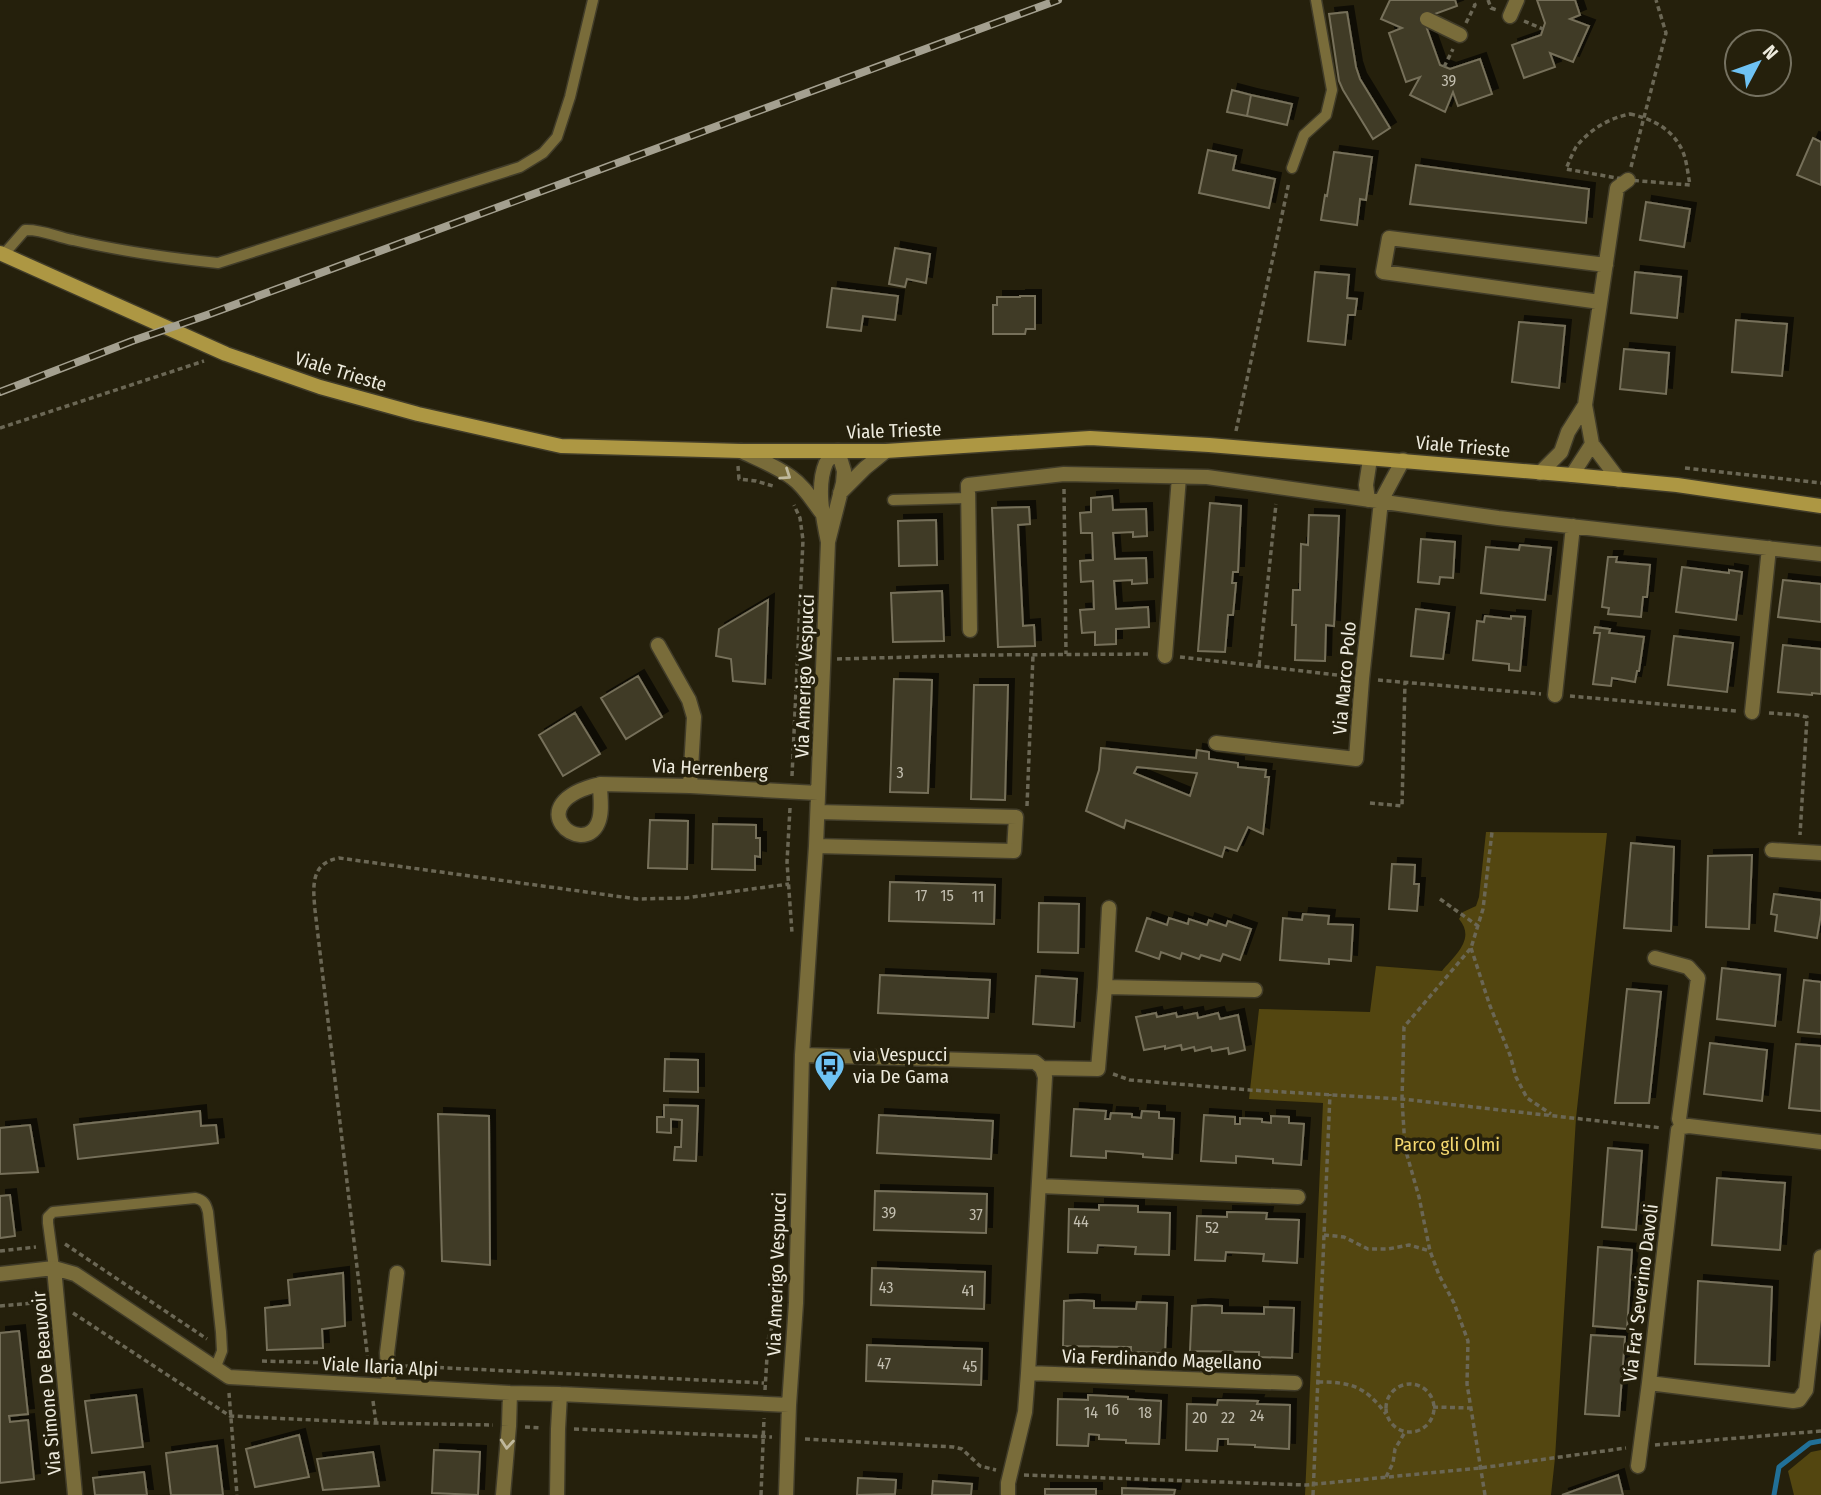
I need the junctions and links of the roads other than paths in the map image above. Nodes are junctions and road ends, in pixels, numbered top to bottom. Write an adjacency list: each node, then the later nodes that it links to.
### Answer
1 (593, 0): 9 (lane)
2 (1316, 0): 7 (lane)
3 (1517, 0): 4 (street)
4 (1510, 16)
5 (1427, 19): 6 (street)
6 (1460, 35)
7 (1292, 168)
8 (1628, 180): 10 (street)
9 (2, 254): 14 (main road, Viale Trieste)
10 (1606, 265): 11 (street); 11 (street)
11 (1600, 302): 12 (street)
12 (1585, 405): 13 (street); 17 (street)
13 (1592, 444): 21 (street); 23 (street)
14 (738, 450): 15 (main road, Viale Trieste); 29 (street, Via Amerigo Vespucci, one-way to 29)
15 (838, 451): 16 (main road, Viale Trieste); 24 (street, Via Amerigo Vespucci); 29 (street, Via Amerigo Vespucci)
16 (886, 451): 18 (main road, Viale Trieste); 24 (street)
17 (1561, 452): 20 (street); 21 (street)
18 (1370, 459): 19 (main road, Viale Trieste); 27 (street, Via Marco Polo)
19 (1403, 460): 20 (main road, Viale Trieste); 27 (street, Via Marco Polo)
20 (1540, 473): 21 (main road, Viale Trieste)
21 (1572, 475): 23 (main road, Viale Trieste)
22 (1179, 477): 25 (street); 27 (street); 36 (street)
23 (1619, 480): 28 (main road, Viale Trieste)
24 (839, 494): 31 (street, Via Amerigo Vespucci)
25 (968, 498): 26 (lane); 34 (street)
26 (894, 500)
27 (1374, 500): 30 (street); 39 (street, Via Marco Polo)
28 (1821, 506)
29 (821, 512): 31 (street, Via Amerigo Vespucci)
30 (1573, 526): 32 (street); 37 (street)
31 (828, 542): 42 (street, Via Amerigo Vespucci)
32 (1769, 548): 33 (street); 38 (street)
33 (1821, 554)
34 (970, 630)
35 (658, 645): 41 (street)
36 (1165, 656)
37 (1555, 695)
38 (1752, 712)
39 (1216, 743)
40 (600, 784): 41 (street, Via Herrenberg)
41 (690, 786): 42 (street, Via Herrenberg)
42 (818, 793): 43 (street, Via Amerigo Vespucci)
43 (818, 812): 44 (street, Via Amerigo Vespucci); 44 (street)
44 (816, 846): 51 (street, Via Amerigo Vespucci)
45 (1772, 850): 46 (street)
46 (1821, 853)
47 (1109, 908): 49 (street)
48 (1655, 958): 53 (street, Via Fra' Severino Davoli)
49 (1105, 987): 50 (street); 52 (street)
50 (1255, 990)
51 (802, 1055): 52 (street); 68 (street, Via Amerigo Vespucci)
52 (1042, 1068): 55 (street)
53 (1680, 1128): 54 (street); 64 (street, Via Fra' Severino Davoli)
54 (1821, 1142)
55 (1040, 1186): 56 (street); 62 (street)
56 (1298, 1197)
57 (1821, 1257): 64 (street)
58 (54, 1268): 60 (street, Viale Ilaria Alpi); 61 (street, Viale Ilaria Alpi); 61 (lane); 70 (street, Via Simone De Beauvoir)
59 (397, 1273): 65 (street)
60 (0, 1274)
61 (215, 1369): 65 (street, Viale Ilaria Alpi)
62 (1028, 1373): 63 (street, Via Ferdinando Magellano); 74 (street)
63 (1295, 1383)
64 (1649, 1383): 69 (street, Via Fra' Severino Davoli)
65 (389, 1385): 66 (street, Viale Ilaria Alpi)
66 (510, 1393): 67 (street, Viale Ilaria Alpi); 71 (street, one-way to 71)
67 (560, 1394): 68 (street, Viale Ilaria Alpi); 72 (street)
68 (789, 1405): 73 (street, Via Amerigo Vespucci)
69 (1638, 1466)
70 (75, 1495)
71 (503, 1495)
72 (557, 1495)
73 (786, 1495)
74 (1008, 1495)

